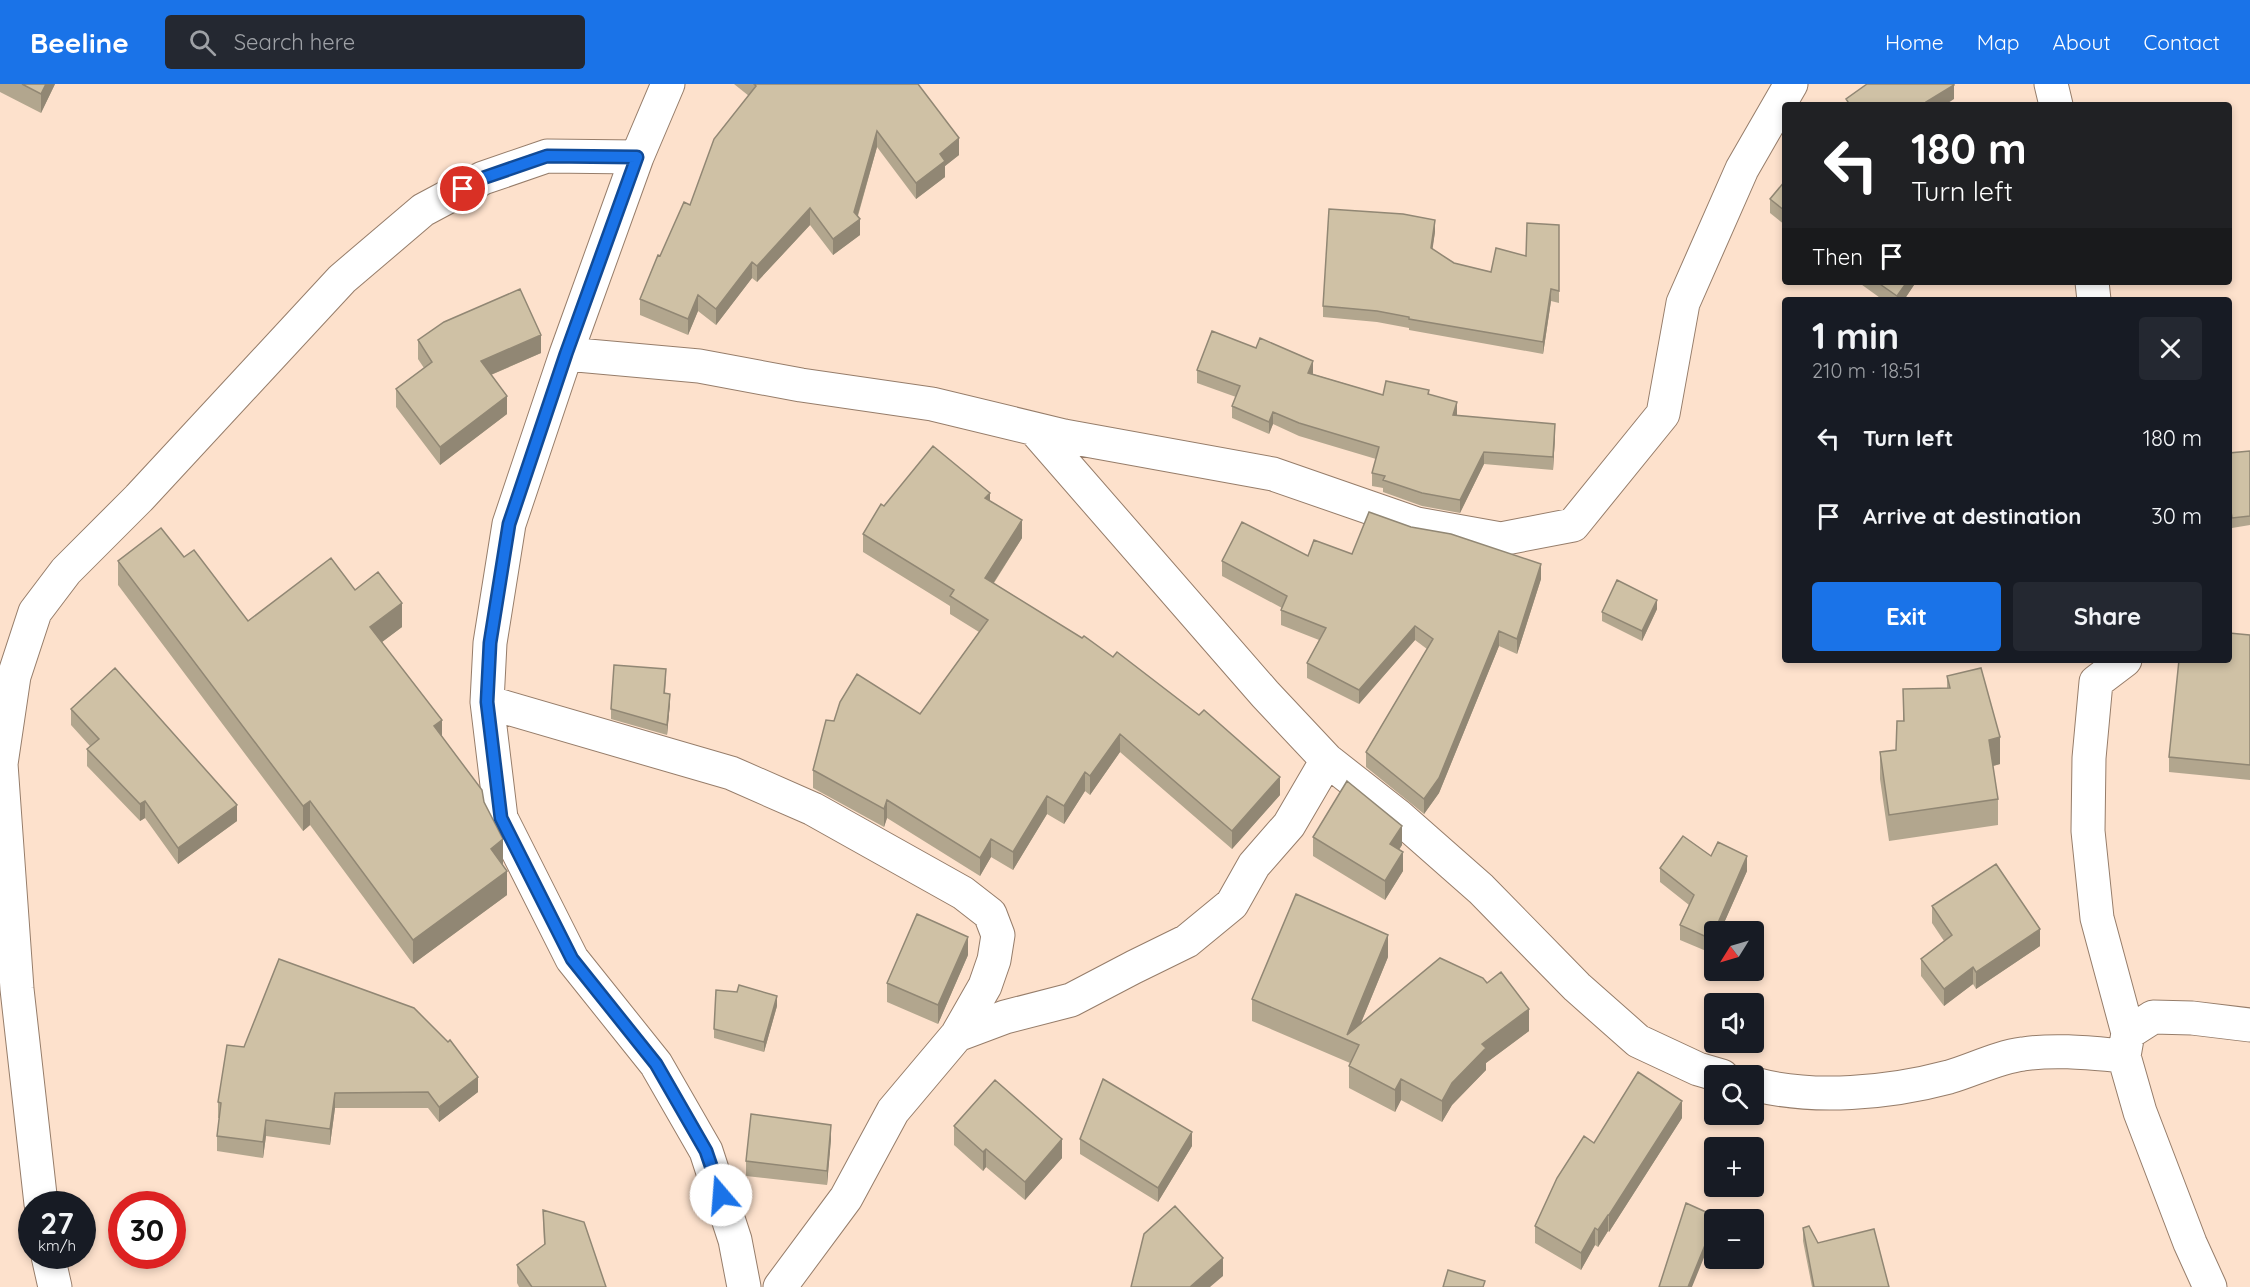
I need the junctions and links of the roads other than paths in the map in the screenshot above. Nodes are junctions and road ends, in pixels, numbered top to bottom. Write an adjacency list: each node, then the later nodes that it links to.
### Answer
1 (668, 84): 5 (street)
2 (1791, 84): 7 (street)
3 (2051, 84): 4 (street)
4 (2055, 102)
5 (637, 157): 6 (street); 16 (street)
6 (566, 354): 7 (street); 9 (street)
7 (1035, 430): 10 (street)
8 (2121, 663): 13 (street)
9 (487, 702): 12 (street); 19 (street)
10 (1327, 760): 12 (street); 14 (street)
11 (2250, 1025): 13 (street)
12 (957, 1035): 20 (street)
13 (2126, 1045): 15 (street); 21 (street)
14 (1704, 1071)
15 (1764, 1087)
16 (40, 1191)
17 (51, 1269): 18 (street)
18 (55, 1287)
19 (744, 1287)
20 (780, 1287)
21 (2210, 1287)

